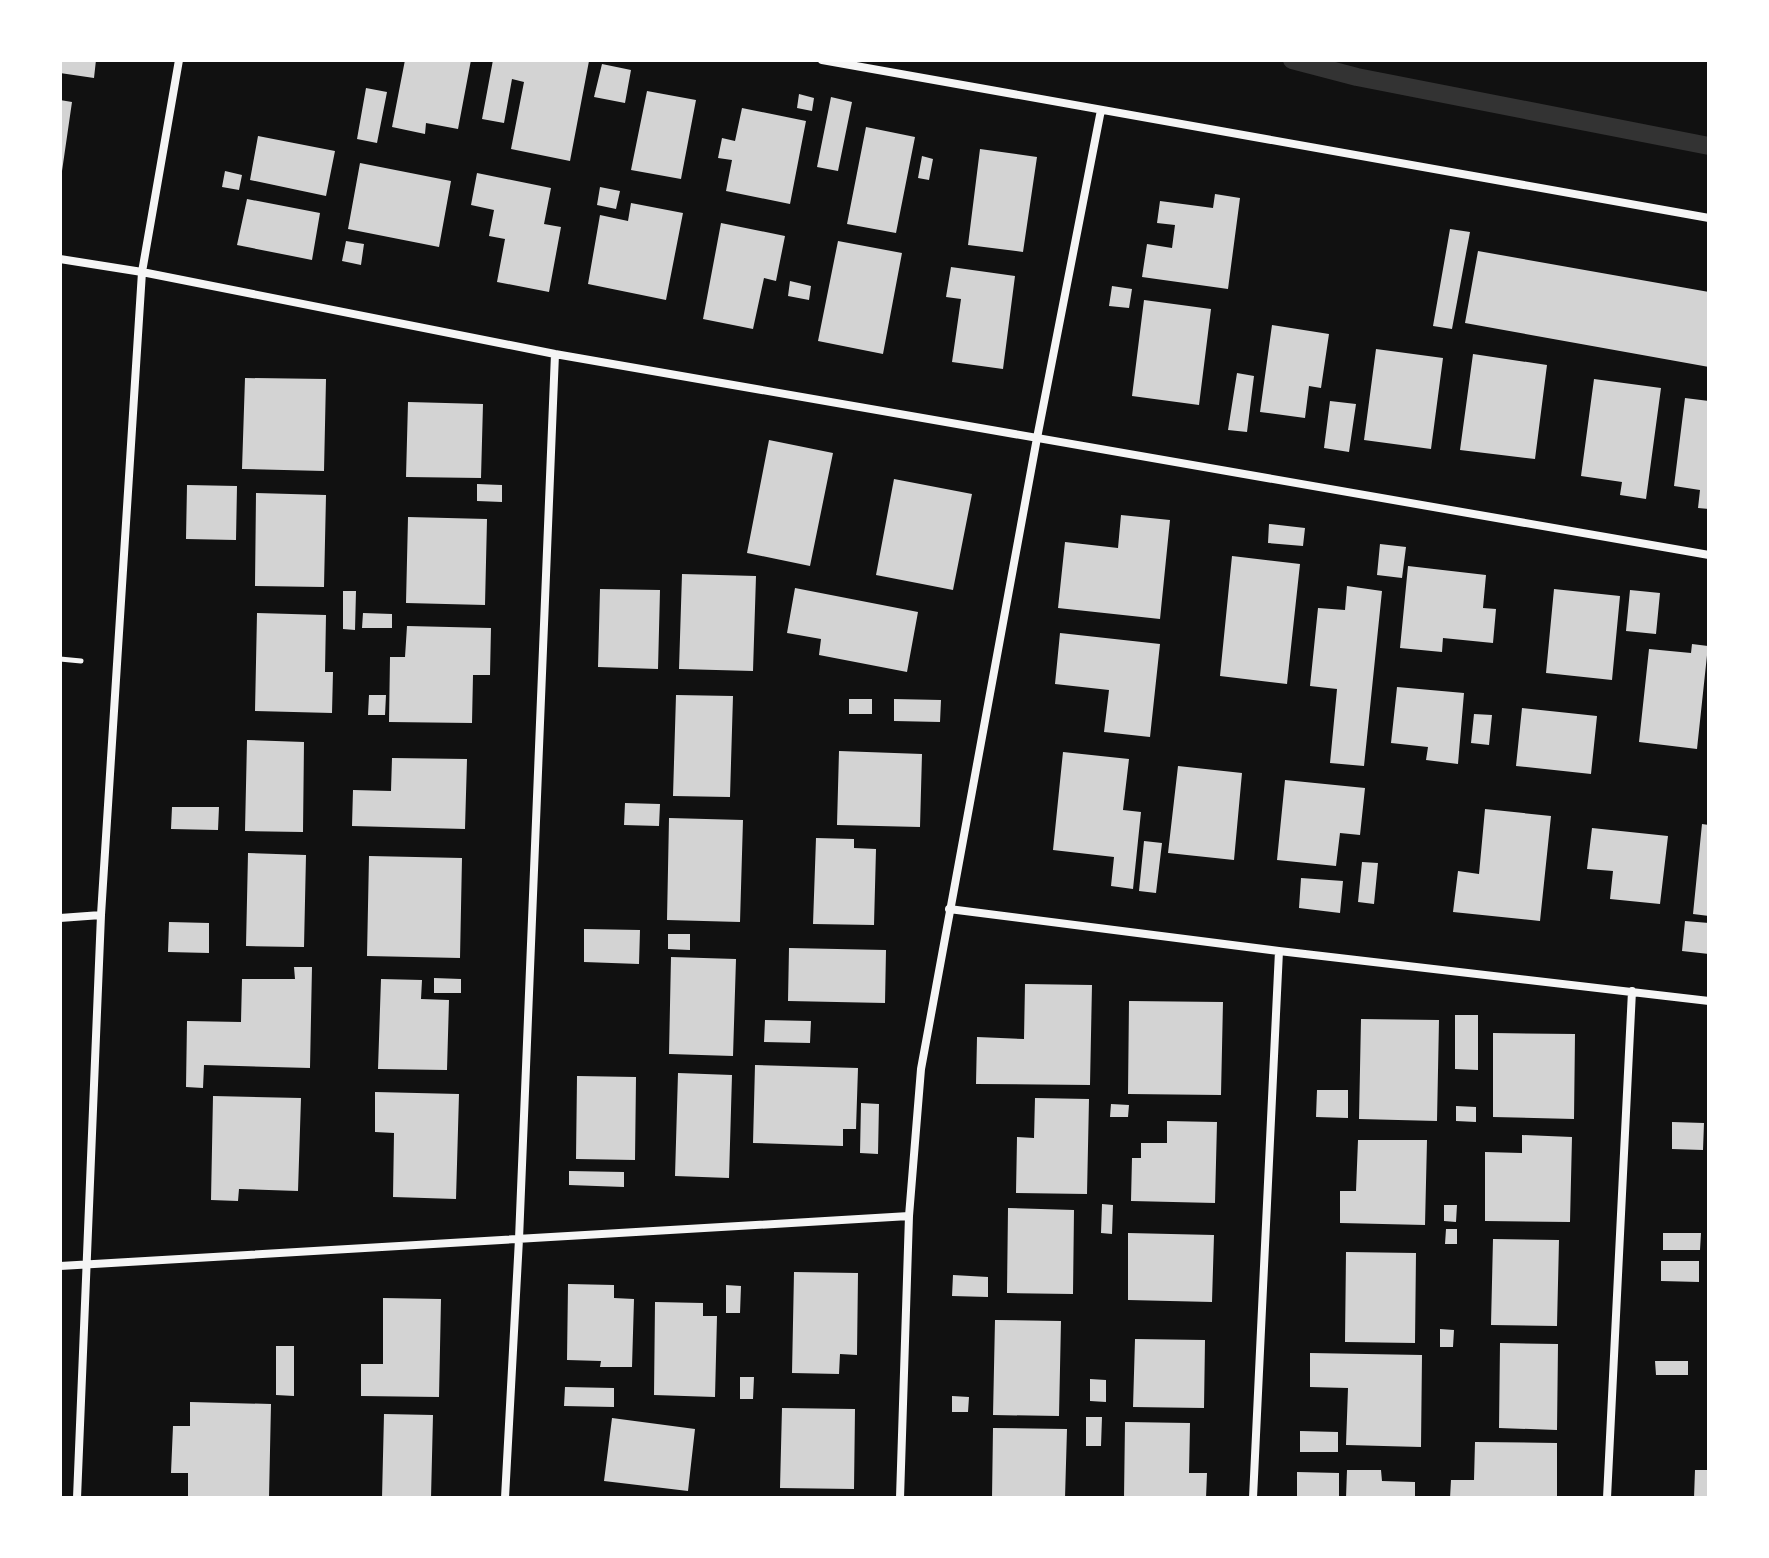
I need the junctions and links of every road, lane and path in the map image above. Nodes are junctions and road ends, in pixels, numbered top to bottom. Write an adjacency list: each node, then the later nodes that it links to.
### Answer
1 (179, 60): 6 (street)
2 (822, 60): 3 (street)
3 (1101, 110): 4 (street); 8 (street)
4 (1709, 218)
5 (60, 259): 6 (street)
6 (142, 272): 7 (street); 11 (street)
7 (555, 354): 8 (street); 17 (street)
8 (1037, 438): 9 (street); 10 (street)
9 (1709, 555)
10 (949, 909): 13 (street); 16 (street)
11 (101, 915): 12 (street); 18 (street)
12 (60, 918)
13 (1279, 951): 14 (street); 23 (street)
14 (1632, 991): 15 (street); 24 (street)
15 (1709, 1001)
16 (909, 1216): 17 (street); 22 (street)
17 (519, 1239): 18 (street); 21 (street)
18 (87, 1264): 19 (street); 20 (street)
19 (60, 1266)
20 (77, 1498)
21 (505, 1498)
22 (900, 1498)
23 (1253, 1498)
24 (1607, 1498)

